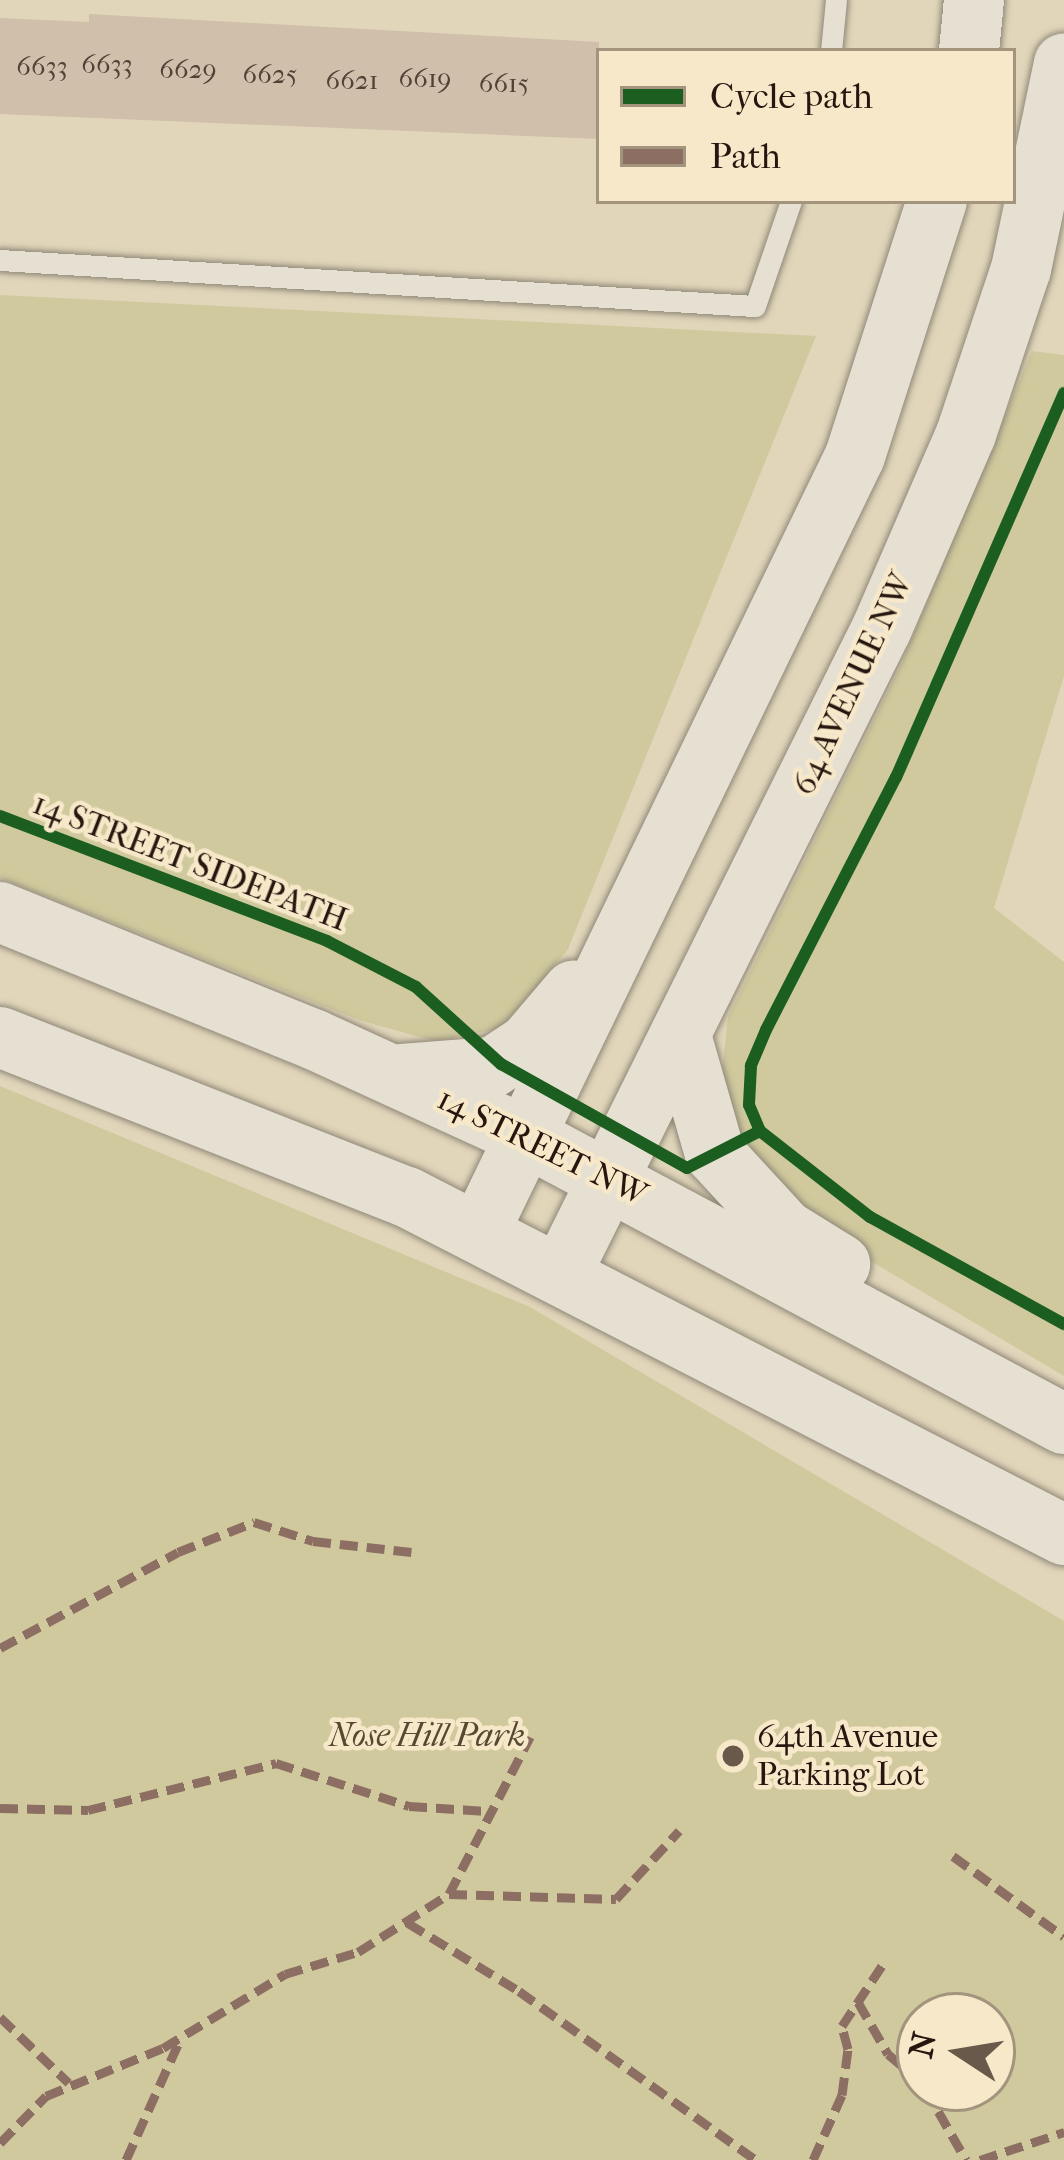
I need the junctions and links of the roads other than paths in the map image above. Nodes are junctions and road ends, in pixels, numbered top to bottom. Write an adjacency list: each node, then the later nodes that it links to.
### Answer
1 (836, 0): 3 (lane)
2 (974, 0): 4 (main road)
3 (831, 48)
4 (968, 48)
5 (1064, 63): 12 (main road, 64 AVENUE NW)
6 (790, 204): 8 (lane)
7 (937, 204): 9 (main road)
8 (0, 260)
9 (653, 872): 13 (main road); 14 (main road)
10 (0, 913): 13 (main road, 14 STREET NW)
11 (0, 1037): 16 (main road)
12 (682, 1039): 15 (main road, 64 AVENUE NW); 18 (main road)
13 (390, 1073): 14 (main road, 14 STREET NW)
14 (525, 1136): 15 (main road, 14 STREET NW); 16 (main road)
15 (608, 1176): 17 (main road, 64 AVENUE NW); 18 (main road, 14 STREET NW)
16 (479, 1232): 17 (main road)
17 (561, 1274): 19 (main road)
18 (1060, 1422)
19 (1064, 1535)

